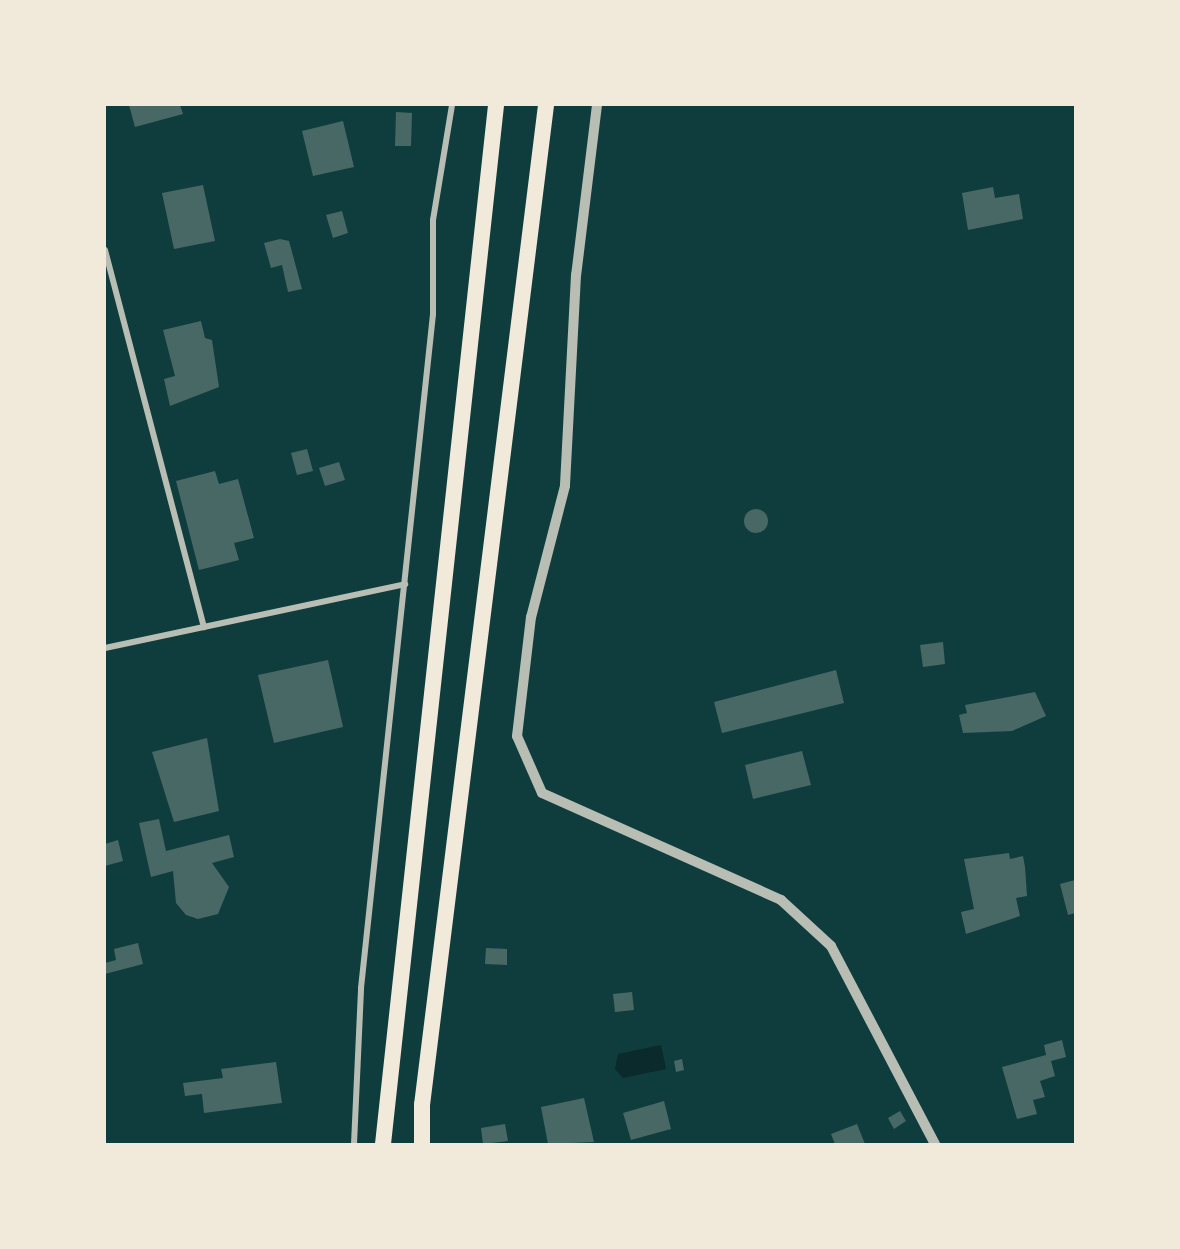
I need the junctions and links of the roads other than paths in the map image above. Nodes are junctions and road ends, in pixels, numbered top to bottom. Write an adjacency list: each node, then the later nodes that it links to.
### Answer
1 (452, 105): 6 (street)
2 (496, 105): 10 (highway)
3 (546, 105): 11 (highway)
4 (597, 105): 12 (street)
5 (105, 250): 7 (street)
6 (405, 584): 7 (street); 9 (street)
7 (204, 627): 8 (street)
8 (105, 648)
9 (354, 1144)
10 (383, 1144)
11 (422, 1144)
12 (935, 1144)

